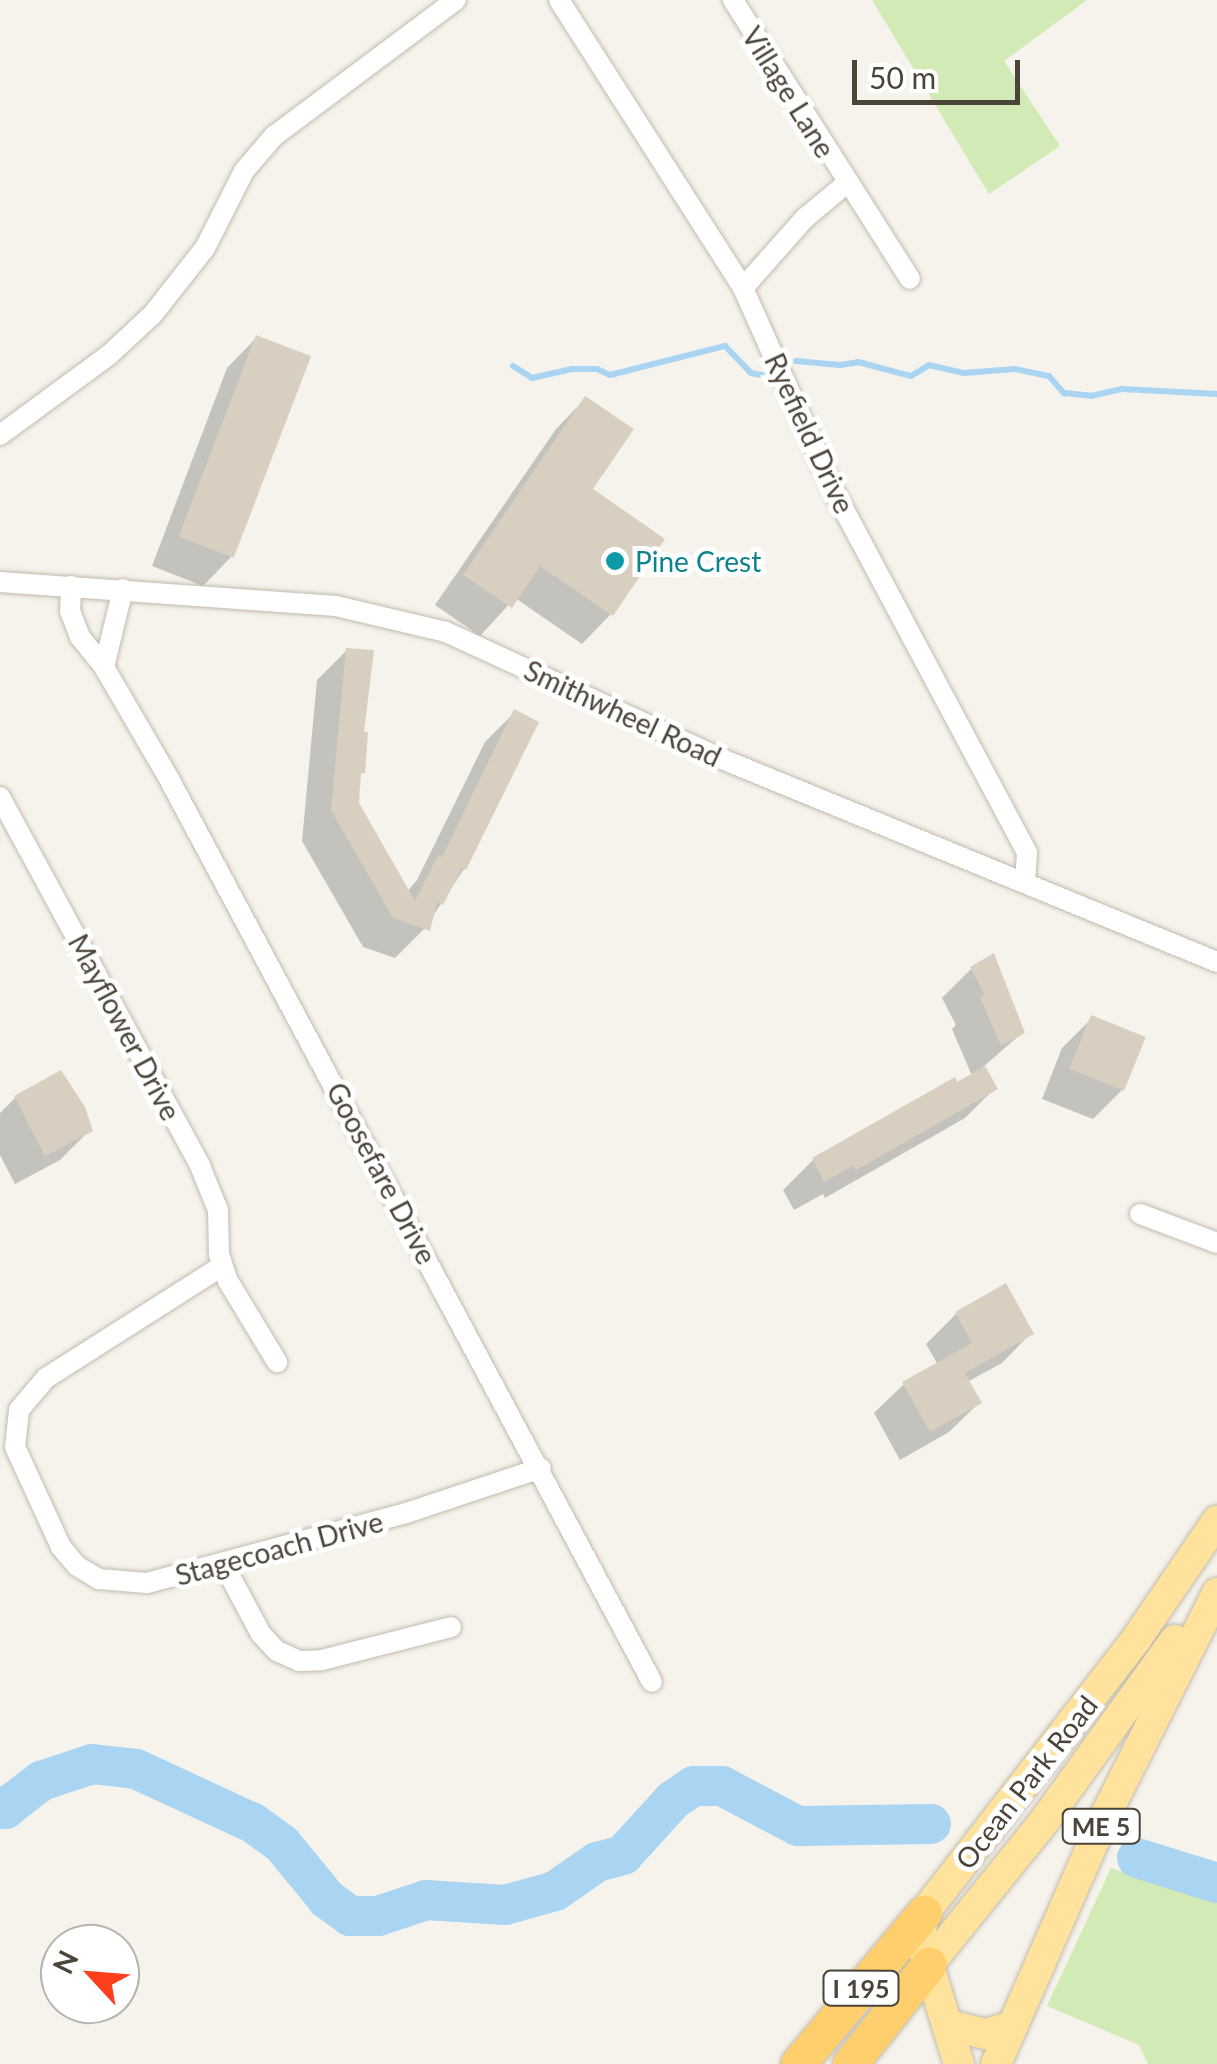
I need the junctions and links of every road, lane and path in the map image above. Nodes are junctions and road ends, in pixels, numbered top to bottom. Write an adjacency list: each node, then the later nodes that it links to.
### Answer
1 (456, 0): 7 (street)
2 (559, 0): 6 (street, Ryefield Drive)
3 (733, 0): 4 (street, Village Lane)
4 (846, 184): 5 (street, Village Lane); 6 (street, Village Lane)
5 (910, 279)
6 (743, 288): 13 (street, Ryefield Drive)
7 (0, 436)
8 (0, 582): 9 (street, Smithwheel Road)
9 (71, 586): 10 (street, Smithwheel Road); 11 (street, Goosefare Drive)
10 (123, 589): 11 (street); 13 (street, Smithwheel Road)
11 (104, 668): 19 (street, Goosefare Drive)
12 (0, 797): 17 (street, Mayflower Drive)
13 (1025, 882): 14 (street, Smithwheel Road)
14 (1217, 962)
15 (1140, 1214): 16 (street)
16 (1217, 1242)
17 (222, 1266): 18 (street, Mayflower Drive); 21 (street, Stagecoach Drive)
18 (277, 1362)
19 (542, 1468): 21 (street, Stagecoach Drive); 25 (street, Goosefare Drive)
20 (1217, 1521): 26 (main road, Ocean Park Road)
21 (224, 1565): 24 (street)
22 (1217, 1578): 27 (main road)
23 (1217, 1593): 29 (main road, ME 5)
24 (451, 1627)
25 (652, 1682)
26 (924, 1913): 27 (main road); 30 (highway, I 195)
27 (930, 1964): 28 (main road); 31 (highway, I 195)
28 (949, 2025): 29 (main road); 32 (main road)
29 (1012, 2026): 33 (main road, ME 5)
30 (798, 2064)
31 (850, 2064)
32 (959, 2064)
33 (996, 2064)

